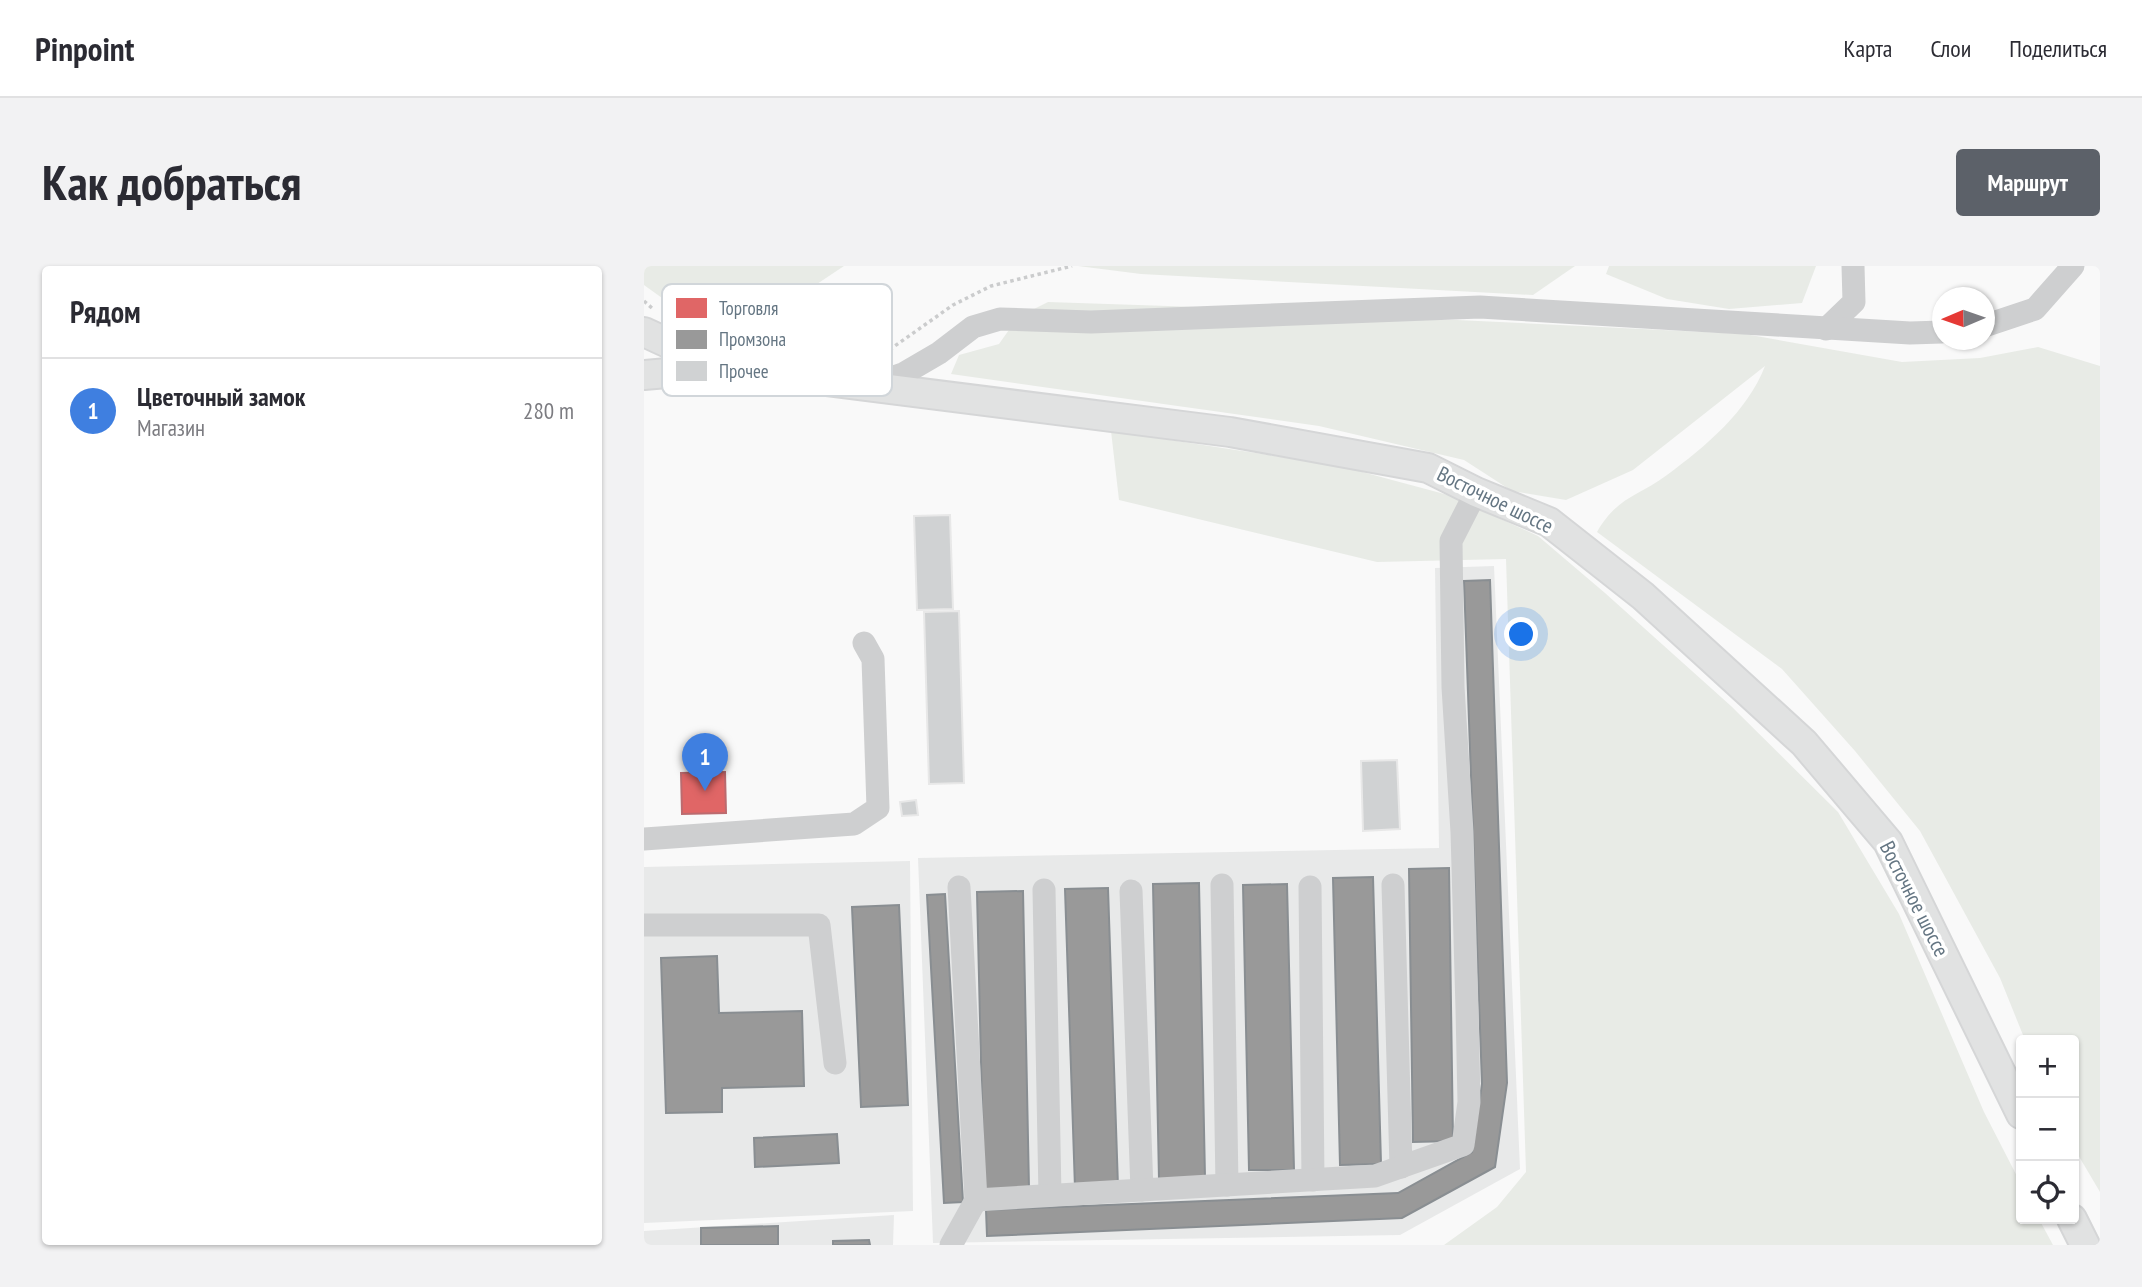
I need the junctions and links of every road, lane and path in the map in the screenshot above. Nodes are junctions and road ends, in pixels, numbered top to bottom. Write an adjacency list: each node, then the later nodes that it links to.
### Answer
1 (1072, 266): 9 (path)
2 (1853, 266): 5 (street)
3 (2073, 266): 4 (street)
4 (1995, 322)
5 (1826, 329): 7 (street); 12 (street)
6 (644, 332): 8 (main road, Восточное шоссе)
7 (1932, 332)
8 (662, 340)
9 (892, 348)
10 (662, 373): 11 (main road, Восточное шоссе)
11 (644, 375)
12 (892, 378)
13 (892, 389): 14 (main road, Восточное шоссе)
14 (1476, 492): 25 (main road, Восточное шоссе); 26 (street)
15 (864, 643): 16 (street)
16 (644, 839)
17 (1222, 885): 28 (street)
18 (1393, 885): 26 (street)
19 (958, 887): 31 (street)
20 (1310, 887): 27 (street)
21 (1044, 890): 30 (street)
22 (1130, 891): 29 (street)
23 (644, 925): 24 (street)
24 (835, 1063)
25 (2016, 1104)
26 (1401, 1167): 27 (street)
27 (1313, 1180): 28 (street)
28 (1227, 1185): 29 (street)
29 (1142, 1190): 30 (street)
30 (1050, 1195): 31 (street)
31 (976, 1200): 33 (street)
32 (2074, 1224): 34 (main road)
33 (951, 1245)
34 (2085, 1245)

